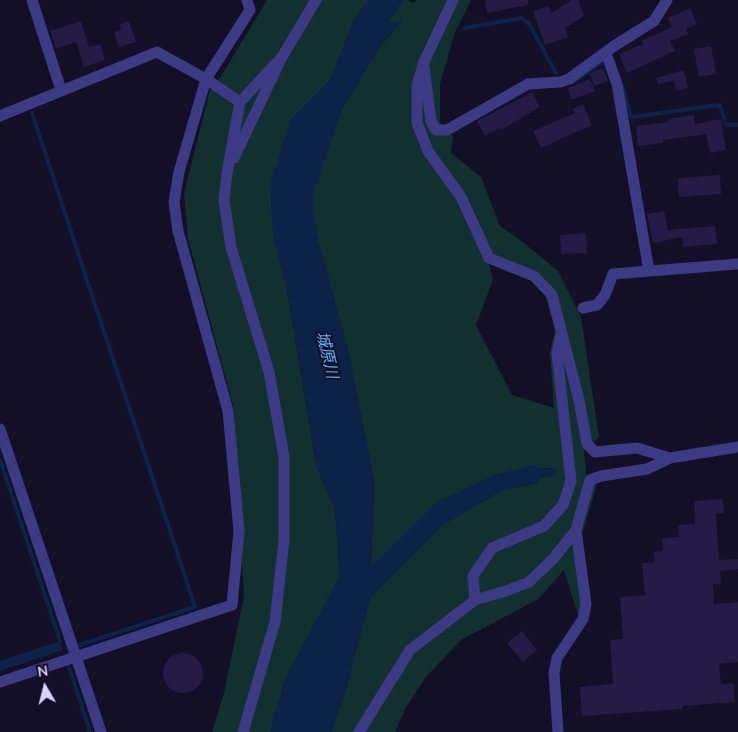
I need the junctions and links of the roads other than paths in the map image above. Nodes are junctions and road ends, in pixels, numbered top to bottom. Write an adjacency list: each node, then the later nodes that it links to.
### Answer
1 (32, 0): 10 (street)
2 (247, 0): 9 (street)
3 (316, 0): 7 (street)
4 (453, 0): 8 (street)
5 (667, 0): 6 (street)
6 (606, 53): 8 (street); 15 (street)
7 (282, 57): 11 (street); 13 (street)
8 (424, 62): 17 (street)
9 (206, 79): 10 (street); 11 (street); 23 (street)
10 (61, 90): 12 (street)
11 (240, 102): 13 (street)
12 (0, 116)
13 (227, 174): 26 (street)
14 (738, 264): 15 (street)
15 (649, 270): 16 (street)
16 (583, 308)
17 (562, 330): 20 (street); 22 (street)
18 (0, 428): 23 (street)
19 (738, 447): 20 (street)
20 (670, 458): 21 (street)
21 (576, 530): 22 (street); 28 (street)
22 (475, 600): 27 (street)
23 (77, 656): 24 (street); 25 (street)
24 (0, 682)
25 (101, 732)
26 (243, 732)
27 (359, 732)
28 (558, 732)

